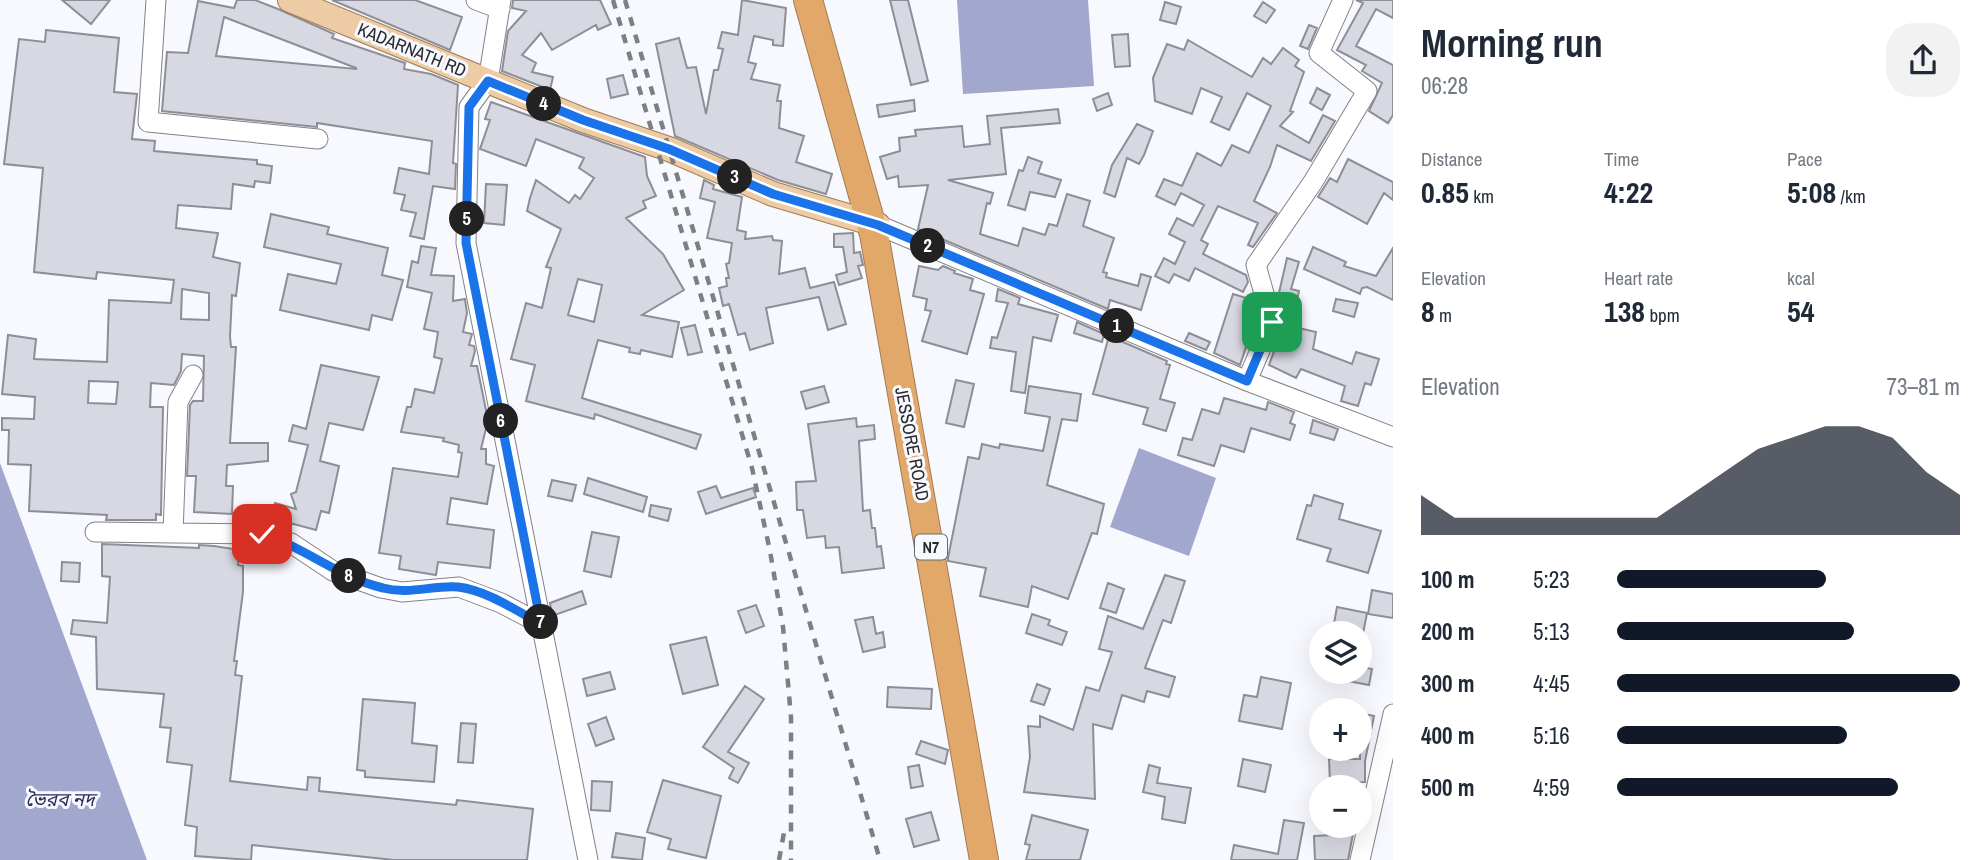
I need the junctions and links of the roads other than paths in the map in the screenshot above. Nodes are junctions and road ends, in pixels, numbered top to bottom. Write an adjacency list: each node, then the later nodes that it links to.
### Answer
1 (156, 0): 9 (street)
2 (290, 0): 8 (main road, KADARNATH RD)
3 (476, 0): 7 (street)
4 (808, 0): 10 (highway, JESSORE ROAD / N7)
5 (821, 0): 10 (highway, JESSORE ROAD / N7)
6 (1343, 0): 12 (street)
7 (500, 4): 8 (street)
8 (488, 81): 10 (main road, KADARNATH RD); 16 (street)
9 (318, 139)
10 (874, 227): 12 (street, KADARNATH RD); 18 (highway, JESSORE ROAD / N7)
11 (193, 375): 15 (street)
12 (1247, 381): 13 (street, KADARNATH RD)
13 (1393, 437)
14 (95, 532): 15 (street)
15 (173, 533): 16 (street)
16 (541, 624): 19 (street)
17 (1393, 714): 20 (street)
18 (989, 859)
19 (588, 860)
20 (1360, 860)

